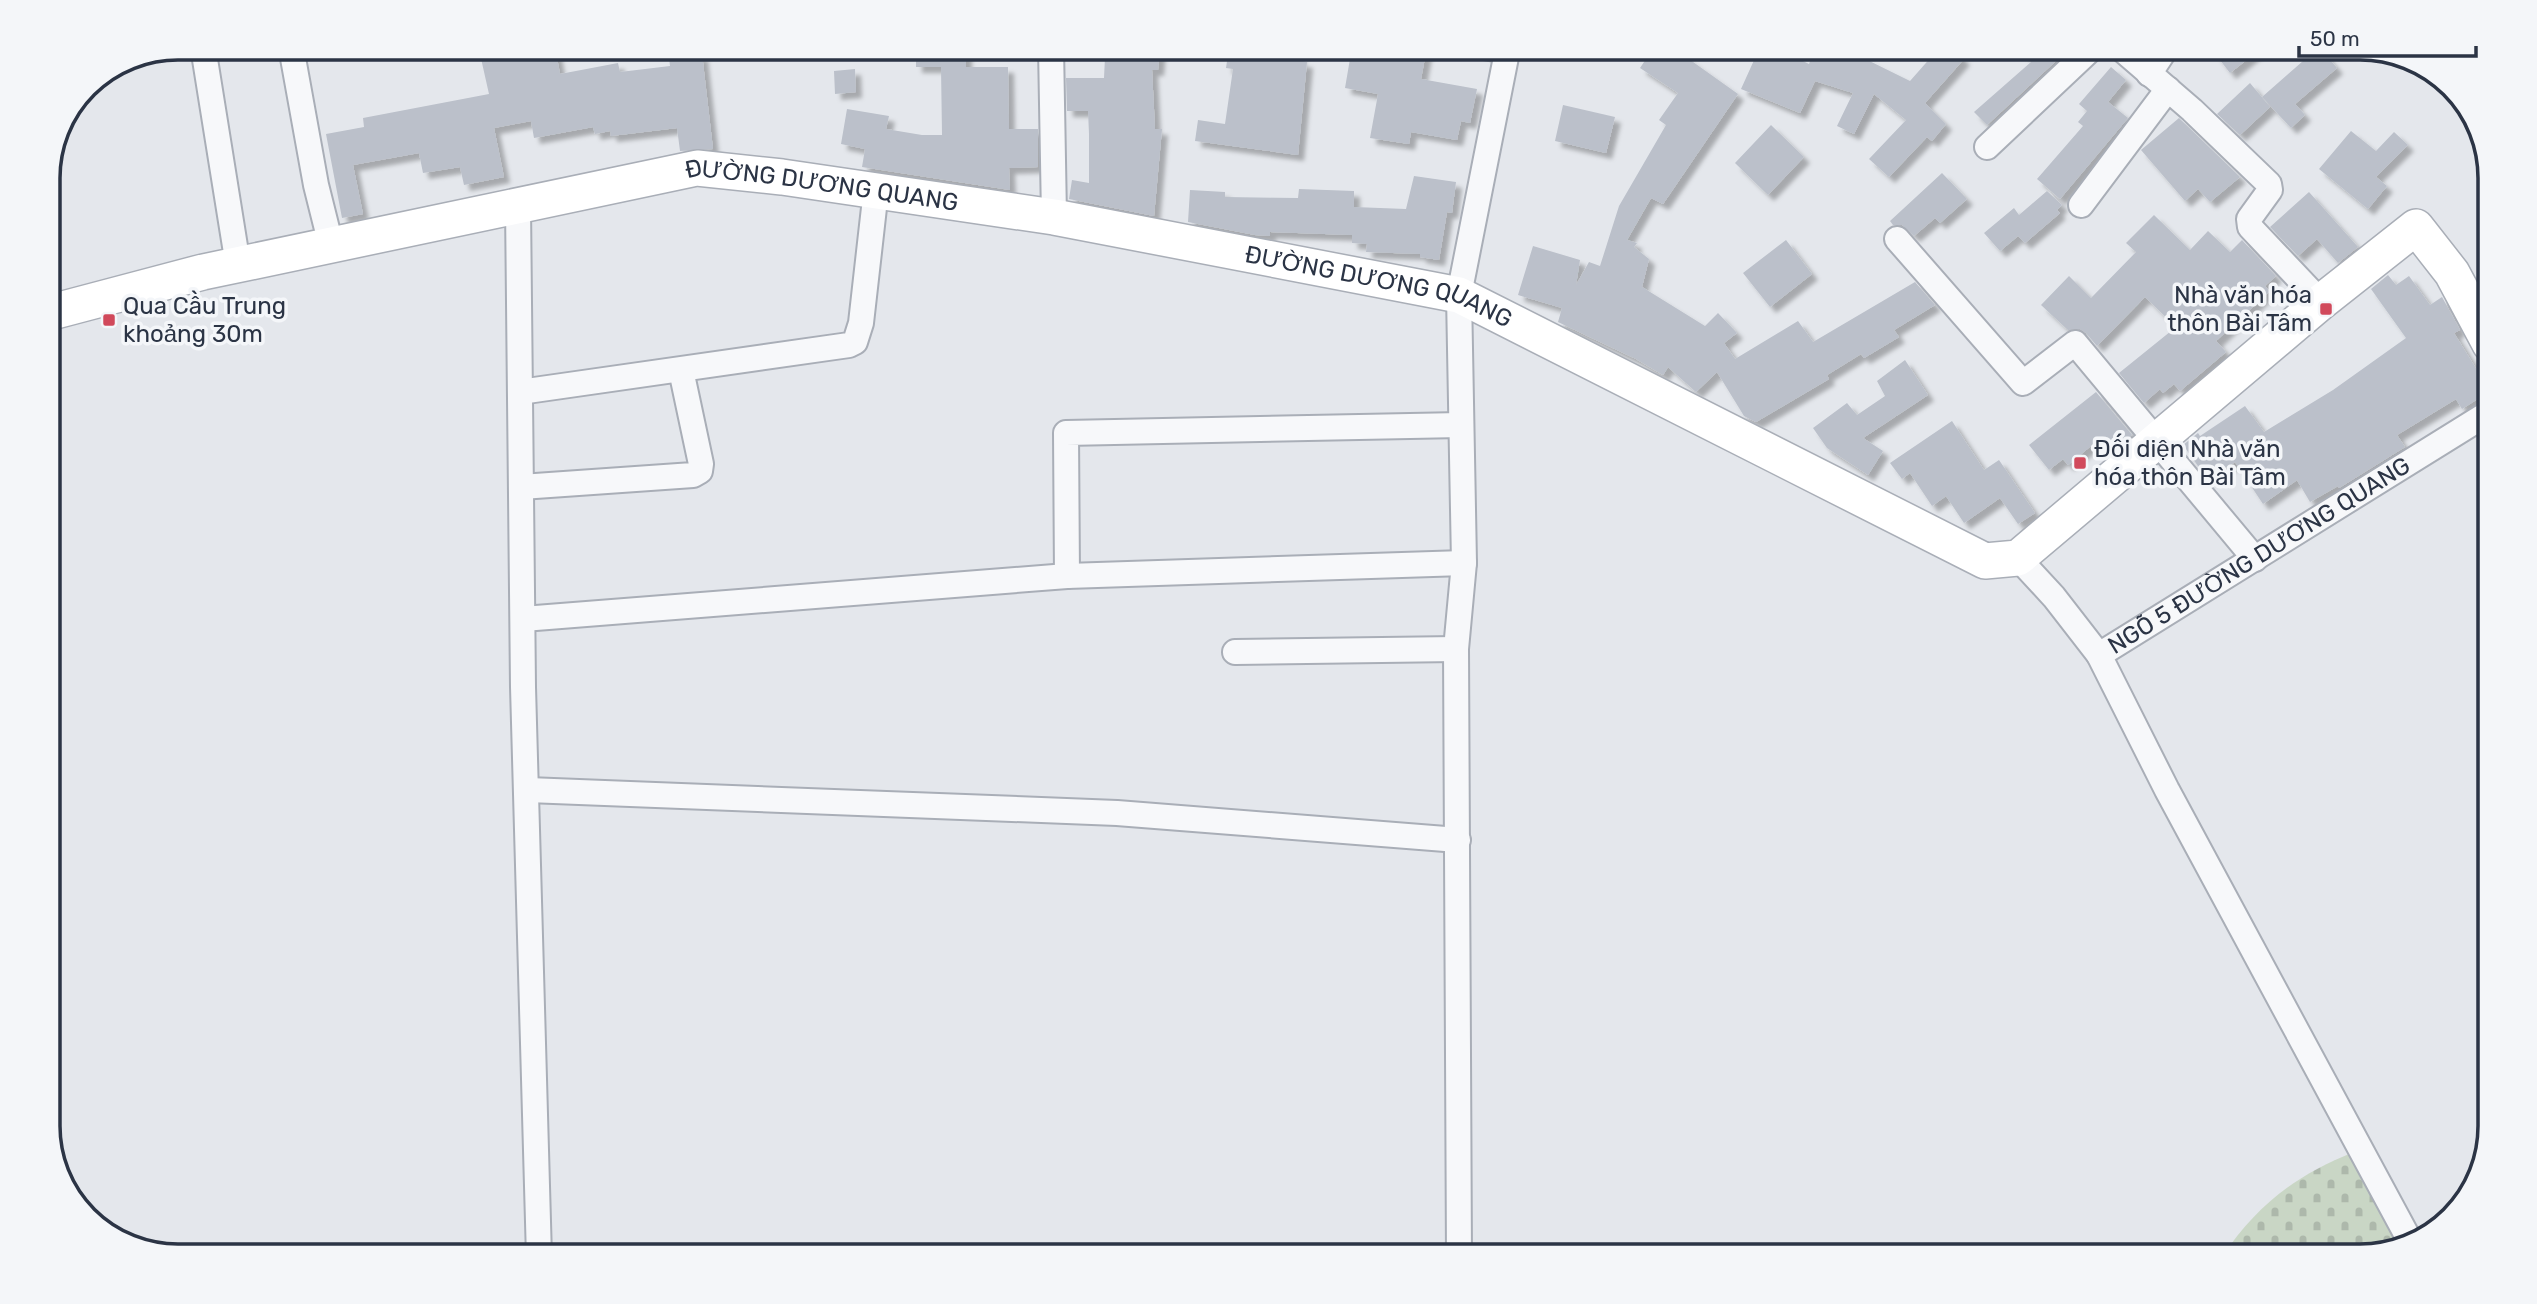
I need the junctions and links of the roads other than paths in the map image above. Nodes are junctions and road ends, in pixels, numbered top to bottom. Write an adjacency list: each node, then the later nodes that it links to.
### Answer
1 (205, 60): 16 (street)
2 (293, 60): 15 (street)
3 (1051, 60): 13 (street)
4 (1498, 60): 17 (street)
5 (2079, 60): 9 (street)
6 (2134, 60): 8 (street)
7 (2164, 60): 8 (street)
8 (2159, 82): 11 (street); 18 (street)
9 (1987, 147)
10 (876, 190): 12 (street, ĐƯỜNG DƯƠNG QUANG); 13 (street, ĐƯỜNG DƯƠNG QUANG); 21 (street)
11 (2081, 205)
12 (518, 206): 15 (street, ĐƯỜNG DƯƠNG QUANG); 22 (street)
13 (1054, 217): 17 (street, ĐƯỜNG DƯƠNG QUANG)
14 (1897, 239): 25 (street)
15 (331, 245): 16 (street, ĐƯỜNG DƯƠNG QUANG)
16 (238, 265): 19 (street, ĐƯỜNG DƯƠNG QUANG)
17 (1459, 295): 24 (street); 27 (street, ĐƯỜNG DƯƠNG QUANG)
18 (2321, 302): 20 (street); 25 (street)
19 (60, 310)
20 (2477, 320)
21 (681, 370): 22 (street); 26 (street)
22 (520, 392): 26 (street)
23 (2477, 420): 28 (street, NGÕ 5 ĐƯỜNG DƯƠNG QUANG)
24 (1461, 425): 29 (street); 30 (street)
25 (2157, 441): 27 (street); 28 (street)
26 (521, 487): 31 (street)
27 (2018, 558): 34 (street, NGÕ 5 ĐƯỜNG DƯƠNG QUANG)
28 (2255, 559): 34 (street, NGÕ 5 ĐƯỜNG DƯƠNG QUANG)
29 (1464, 563): 30 (street); 32 (street)
30 (1068, 576): 31 (street)
31 (523, 619): 35 (street)
32 (1456, 649): 33 (street); 36 (street)
33 (1236, 652)
34 (2099, 655): 37 (street)
35 (528, 790): 36 (street); 38 (street)
36 (1458, 840): 39 (street)
37 (2406, 1234)
38 (539, 1244)
39 (1459, 1244)

